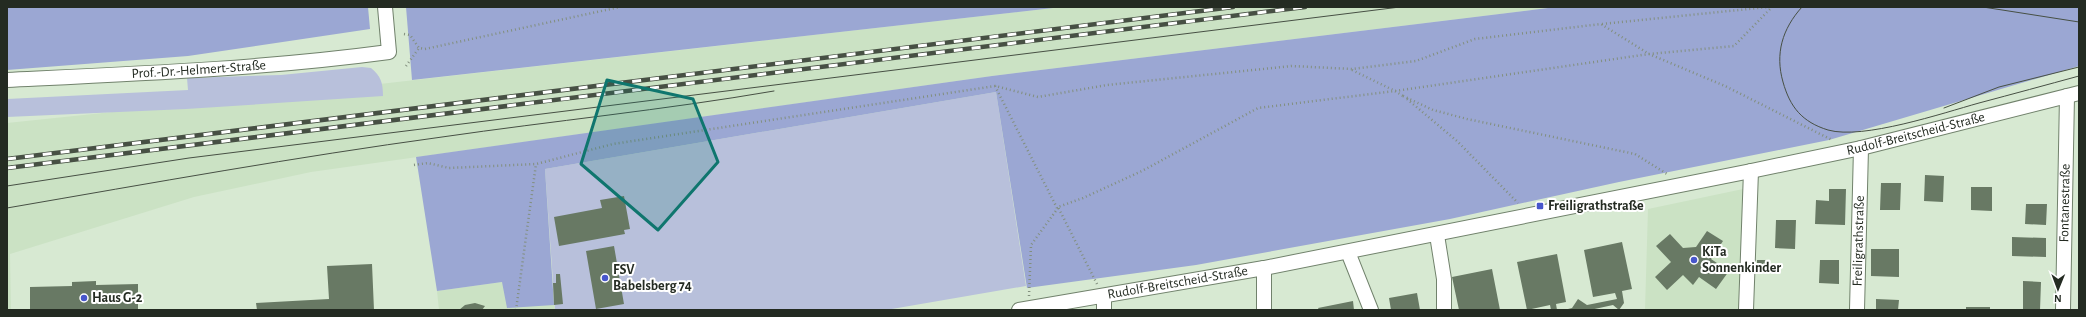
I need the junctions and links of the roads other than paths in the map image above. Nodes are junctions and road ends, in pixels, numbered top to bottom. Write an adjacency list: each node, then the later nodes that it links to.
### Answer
1 (385, 7): 2 (street, Prof.-Dr.-Helmert-Straße)
2 (7, 80)
3 (2073, 94): 4 (street, Rudolf-Breitscheid-Straße); 16 (street, Fontanestraße)
4 (1856, 149): 5 (street, Rudolf-Breitscheid-Straße); 15 (street, Freiligrathstraße)
5 (1751, 171): 6 (street, Rudolf-Breitscheid-Straße); 14 (street)
6 (1437, 235): 7 (street, Rudolf-Breitscheid-Straße); 13 (street)
7 (1348, 252): 8 (street, Rudolf-Breitscheid-Straße); 12 (street)
8 (1264, 268): 9 (street, Rudolf-Breitscheid-Straße); 11 (street, Rudolf-Breitscheid-Straße)
9 (1104, 303): 10 (street, Rudolf-Breitscheid-Straße)
10 (1024, 309)
11 (1264, 310)
12 (1371, 310)
13 (1444, 310)
14 (1746, 310)
15 (1857, 310)
16 (2063, 310)

